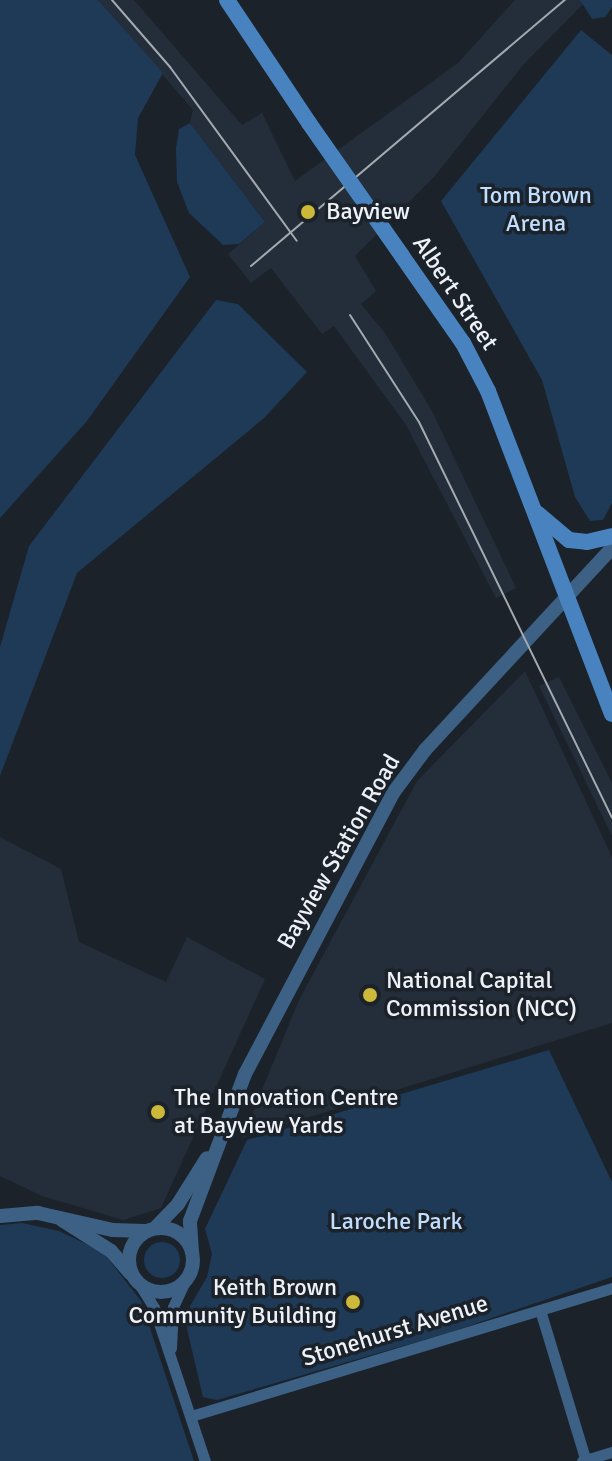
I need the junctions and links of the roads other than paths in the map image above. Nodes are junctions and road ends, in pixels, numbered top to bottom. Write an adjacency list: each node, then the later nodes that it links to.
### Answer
1 (227, 0): 2 (main road, Albert Street, bridge)
2 (529, 503): 3 (main road); 5 (main road, Albert Street)
3 (612, 536)
4 (612, 548): 5 (street, Bayview Station Road)
5 (566, 600): 6 (main road, Albert Street); 7 (street, Bayview Station Road)
6 (612, 714)
7 (218, 1141): 10 (street, Bayview Station Road); 11 (street, Bayview Station Road)
8 (0, 1216): 9 (street)
9 (58, 1218): 10 (street); 12 (street)
10 (151, 1229): 11 (street); 12 (street)
11 (192, 1252): 13 (street)
12 (136, 1279): 13 (street); 16 (street)
13 (185, 1281): 16 (street)
14 (612, 1288): 15 (street, Stonehurst Avenue)
15 (540, 1310): 17 (street, Stonehurst Avenue); 20 (street)
16 (170, 1353): 17 (street)
17 (191, 1416): 19 (street)
18 (612, 1452): 20 (street)
19 (205, 1461)
20 (584, 1461)

